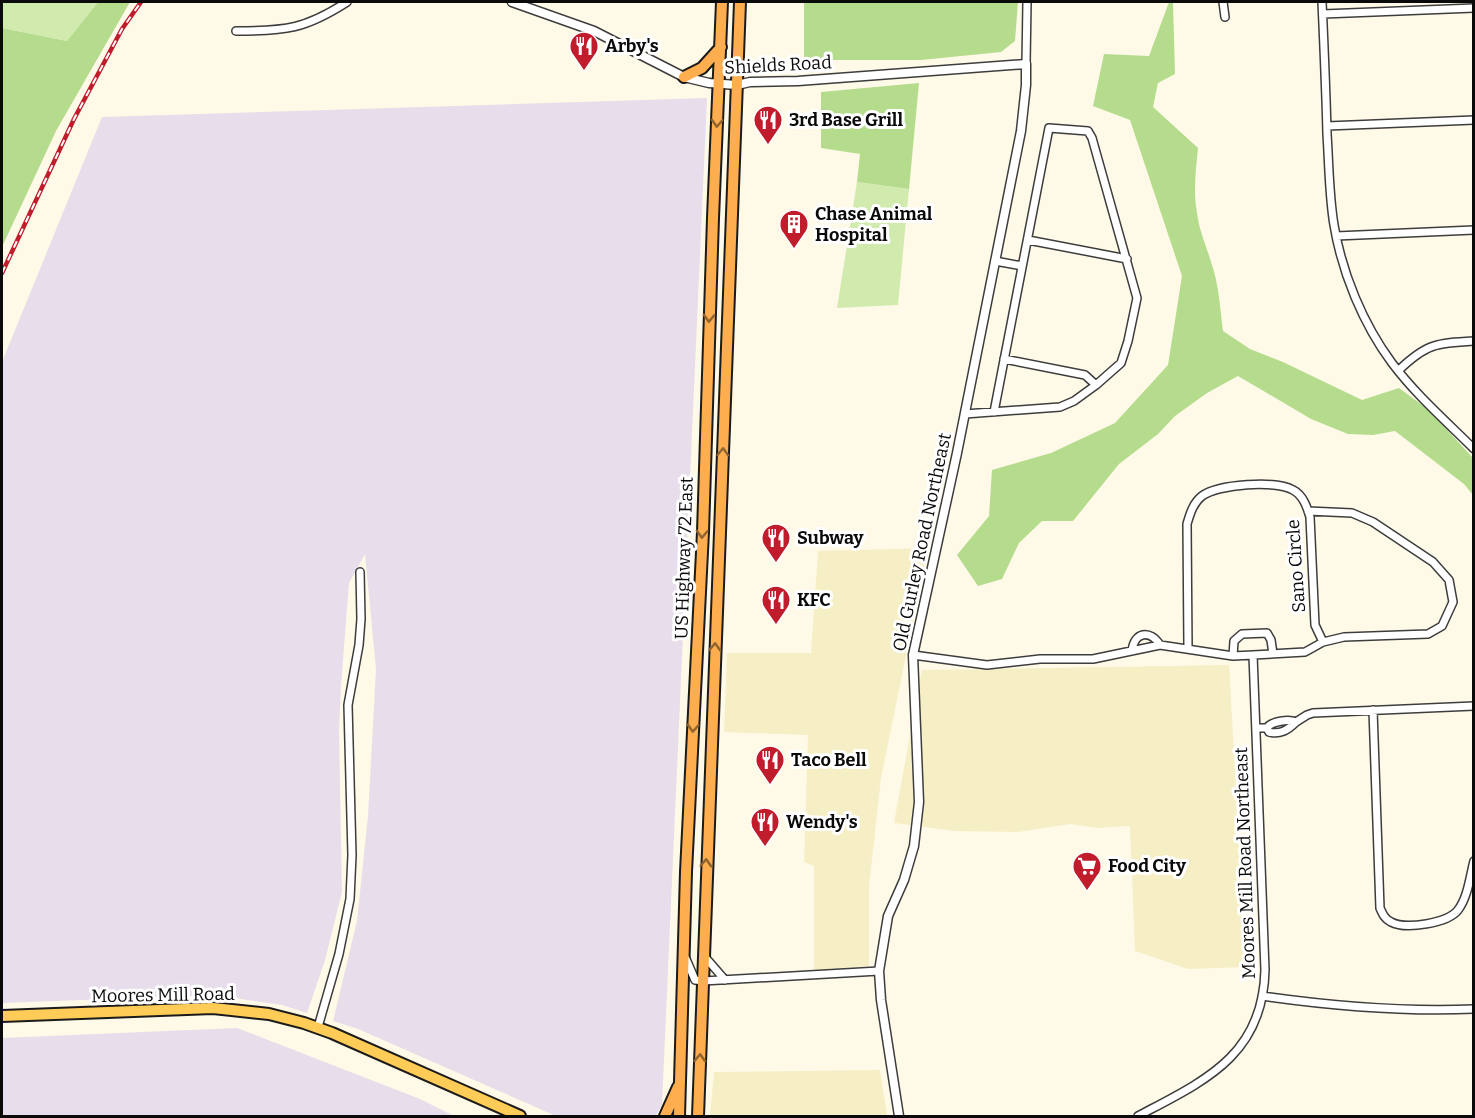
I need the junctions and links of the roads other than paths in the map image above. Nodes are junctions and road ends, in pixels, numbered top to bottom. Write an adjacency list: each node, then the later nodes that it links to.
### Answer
1 (347, 2): 11 (street)
2 (512, 2): 14 (street, Shields Road)
3 (722, 2): 12 (highway, US Highway 72 East)
4 (740, 2): 16 (highway, US Highway 72 East)
5 (1027, 2): 13 (street, Old Gurley Road Northeast)
6 (1223, 2): 10 (street)
7 (1322, 2): 9 (street)
8 (1473, 8): 9 (street)
9 (1323, 14): 18 (street)
10 (1225, 17)
11 (236, 31)
12 (721, 47): 14 (highway); 15 (highway, US Highway 72 East)
13 (1026, 64): 16 (street, Shields Road); 23 (street, Old Gurley Road Northeast)
14 (684, 77): 15 (street, Shields Road)
15 (719, 84): 16 (street, Shields Road); 47 (highway, US Highway 72 East, one-way to 47)
16 (737, 85): 46 (highway, US Highway 72 East, one-way to 16)
17 (1473, 120): 18 (street)
18 (1327, 126): 20 (street)
19 (1473, 230): 20 (street)
20 (1336, 236): 27 (street)
21 (1028, 240): 22 (street); 22 (street); 24 (street)
22 (1127, 259): 28 (street)
23 (995, 261): 24 (street); 30 (street, Old Gurley Road Northeast)
24 (1022, 266): 26 (street)
25 (1473, 341): 27 (street)
26 (1004, 359): 28 (street); 29 (street)
27 (1399, 370): 31 (street)
28 (1096, 385): 29 (street)
29 (994, 412): 30 (street)
30 (965, 414): 39 (street, Old Gurley Road Northeast)
31 (1473, 450)
32 (1308, 511): 34 (street, Sano Circle); 34 (street); 36 (street, Sano Circle)
33 (360, 572): 54 (street)
34 (1323, 642): 38 (street)
35 (1160, 645): 36 (street); 37 (street); 37 (street)
36 (1188, 648): 41 (street)
37 (1132, 651): 39 (street)
38 (1273, 654): 40 (street); 41 (street)
39 (913, 655): 48 (street, Old Gurley Road Northeast)
40 (1253, 655): 41 (street); 44 (street, Moores Mill Road Northeast)
41 (1233, 656)
42 (1473, 706): 43 (street)
43 (1373, 710): 44 (street); 45 (street)
44 (1256, 729): 51 (street, Moores Mill Road Northeast)
45 (1473, 861)
46 (703, 954): 49 (street); 50 (highway, US Highway 72 East)
47 (686, 956): 50 (street); 55 (highway, US Highway 72 East)
48 (879, 971): 49 (street); 60 (street, Old Gurley Road Northeast)
49 (725, 980): 50 (street)
50 (703, 981): 59 (highway, US Highway 72 East, one-way to 50)
51 (1262, 996): 52 (street); 61 (street, Moores Mill Road Northeast)
52 (1473, 1009)
53 (2, 1016): 54 (main road, Moores Mill Road)
54 (318, 1027): 56 (main road, Moores Mill Road)
55 (681, 1081): 57 (highway); 58 (highway, US Highway 72 East)
56 (519, 1116)
57 (665, 1116)
58 (679, 1116)
59 (698, 1116)
60 (899, 1116)
61 (1138, 1116)

